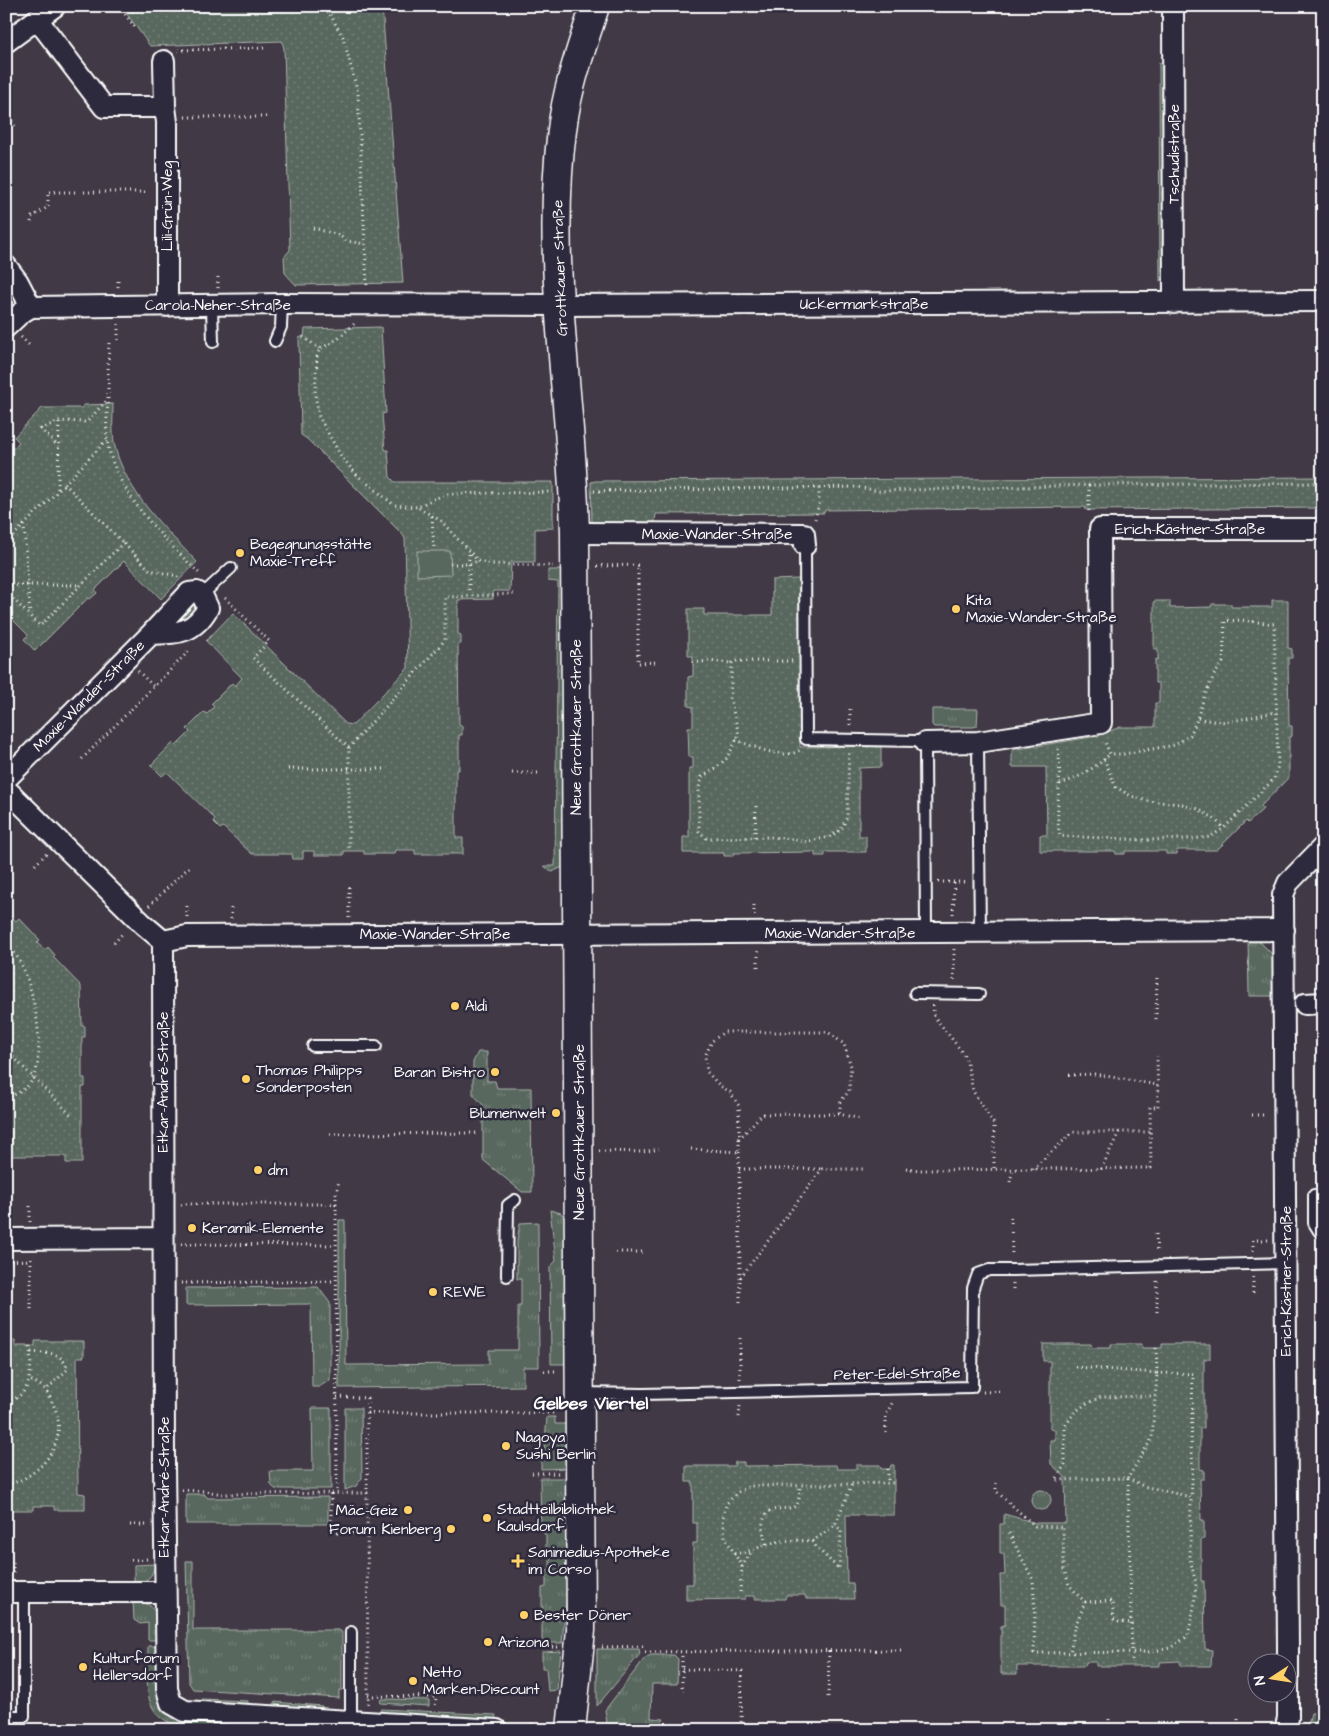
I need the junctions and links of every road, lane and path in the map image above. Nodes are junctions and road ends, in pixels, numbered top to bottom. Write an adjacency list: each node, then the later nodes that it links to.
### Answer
1 (55, 6): 9 (street)
2 (120, 6): 10 (path)
3 (155, 6): 4 (path)
4 (204, 6)
5 (303, 6): 8 (path)
6 (595, 6): 27 (street, Grottkauer Straße)
7 (1174, 6): 24 (street, Tschudistraße)
8 (325, 8)
9 (37, 19): 11 (street); 14 (street)
10 (136, 28)
11 (6, 42)
12 (268, 48): 13 (path)
13 (164, 61): 14 (street, Lili-Grün-Weg)
14 (166, 112): 16 (path); 18 (street, Lili-Grün-Weg)
15 (6, 114): 17 (path)
16 (268, 117)
17 (15, 126)
18 (167, 192): 19 (path); 28 (street, Lili-Grün-Weg)
19 (31, 222)
20 (313, 228): 21 (path)
21 (365, 244)
22 (6, 266): 30 (street)
23 (1323, 301): 24 (street, Uckermarkstraße)
24 (1174, 302): 27 (street, Uckermarkstraße)
25 (282, 304): 26 (street, Carola-Neher-Straße); 29 (street, Carola-Neher-Straße); 33 (lane)
26 (405, 304): 27 (street, Uckermarkstraße)
27 (560, 305): 46 (street, Grottkauer Straße)
28 (167, 306): 29 (street, Carola-Neher-Straße); 30 (street, Carola-Neher-Straße)
29 (212, 306): 34 (lane)
30 (31, 307): 31 (street)
31 (6, 328)
32 (303, 337): 36 (path)
33 (275, 341)
34 (213, 342)
35 (108, 343): 37 (path)
36 (320, 349)
37 (108, 400): 38 (path); 39 (path)
38 (59, 421): 40 (path); 40 (path)
39 (108, 442): 42 (path); 67 (path)
40 (59, 448): 45 (path)
41 (1323, 483): 43 (path)
42 (64, 484): 45 (path); 55 (path)
43 (1089, 485): 44 (path); 50 (path)
44 (819, 487): 46 (path); 53 (path)
45 (58, 490): 49 (path)
46 (574, 491): 52 (street, Grottkauer Straße)
47 (418, 507): 48 (path)
48 (432, 515): 56 (path); 57 (path)
49 (24, 525): 54 (path); 66 (path)
50 (1100, 529): 51 (street, Erich-Kästner-Straße); 81 (street, Erich-Kästner-Straße)
51 (1323, 529)
52 (575, 533): 53 (street, Maxie-Wander-Straße); 61 (street, Neue Grottkauer Straße)
53 (805, 540): 75 (lane, Maxie-Wander-Straße)
54 (6, 543)
55 (123, 543): 63 (path); 64 (path)
56 (434, 549)
57 (469, 552): 58 (path); 60 (path)
58 (478, 561): 60 (path); 61 (path)
59 (450, 564): 60 (path)
60 (469, 564): 70 (path)
61 (576, 566): 76 (path); 115 (street, Neue Grottkauer Straße)
62 (230, 568): 67 (lane)
63 (81, 584): 66 (path); 73 (path)
64 (181, 584)
65 (6, 585): 66 (path)
66 (28, 585): 73 (path)
67 (207, 590): 71 (path); 97 (street, Maxie-Wander-Straße)
68 (6, 592): 73 (path)
69 (514, 594): 70 (path)
70 (469, 595): 88 (path)
71 (234, 606): 72 (path); 88 (path)
72 (227, 612)
73 (30, 616)
74 (194, 646): 91 (path)
75 (806, 661): 78 (path); 83 (lane, Maxie-Wander-Straße)
76 (657, 662)
77 (693, 662): 78 (path)
78 (732, 663): 85 (path)
79 (1277, 712): 80 (path); 80 (path); 101 (path)
80 (1198, 718): 89 (path)
81 (1101, 723): 82 (street); 89 (path)
82 (1054, 731): 86 (street); 98 (path)
83 (806, 739): 84 (lane); 85 (path)
84 (850, 739): 87 (lane); 102 (path)
85 (736, 740): 102 (path)
86 (978, 742): 87 (street); 108 (lane)
87 (925, 743): 106 (lane, Maxie-Wander-Straße)
88 (349, 748): 94 (path)
89 (1110, 754): 90 (path)
90 (1104, 759): 98 (path); 101 (path)
91 (82, 760)
92 (288, 769): 94 (path)
93 (384, 769): 94 (path)
94 (349, 770): 104 (path)
95 (512, 773): 96 (path)
96 (540, 773)
97 (6, 779)
98 (1060, 784): 101 (path)
99 (6, 789): 110 (street)
100 (756, 804): 102 (path)
101 (1224, 828)
102 (755, 837)
103 (1323, 847): 111 (street, Erich-Kästner-Straße)
104 (349, 851)
105 (190, 866): 110 (path)
106 (925, 882): 107 (path); 112 (lane, Maxie-Wander-Straße)
107 (954, 882): 108 (path); 116 (path)
108 (979, 882): 113 (lane)
109 (349, 886): 114 (path)
110 (137, 918): 118 (street)
111 (1284, 930): 113 (street, Maxie-Wander-Straße); 124 (street, Erich-Kästner-Straße)
112 (926, 933): 115 (street, Maxie-Wander-Straße); 116 (street, Maxie-Wander-Straße)
113 (980, 933): 116 (street, Maxie-Wander-Straße)
114 (349, 934): 115 (street, Maxie-Wander-Straße); 118 (street, Maxie-Wander-Straße)
115 (578, 934): 144 (street, Neue Grottkauer Straße)
116 (954, 938): 122 (path)
117 (6, 940): 131 (path)
118 (163, 941): 159 (street, Etkar-André-Straße)
119 (1157, 975): 125 (path)
120 (914, 993): 121 (lane)
121 (932, 993): 122 (lane); 150 (path)
122 (954, 994): 123 (lane)
123 (979, 994)
124 (1300, 1002): 169 (street, Erich-Kästner-Straße)
125 (1156, 1020)
126 (313, 1046): 127 (lane)
127 (376, 1046)
128 (6, 1050): 131 (path)
129 (1157, 1056): 132 (path)
130 (1069, 1074): 132 (path)
131 (34, 1078): 133 (path); 135 (path)
132 (1158, 1085): 138 (path)
133 (6, 1098)
134 (839, 1114): 136 (path); 141 (path); 141 (path)
135 (73, 1117)
136 (861, 1119)
137 (1119, 1132): 138 (path); 152 (path); 153 (path)
138 (1151, 1132): 153 (path)
139 (476, 1133): 140 (path)
140 (330, 1134)
141 (739, 1140): 145 (path)
142 (659, 1149): 144 (path)
143 (691, 1149): 145 (path)
144 (579, 1151): 189 (street, Neue Grottkauer Straße)
145 (739, 1152): 147 (path)
146 (906, 1168): 150 (path)
147 (739, 1169): 148 (path); 171 (path)
148 (822, 1169): 149 (path); 171 (path)
149 (863, 1169)
150 (994, 1169): 151 (path)
151 (1013, 1169): 152 (path); 155 (path)
152 (1032, 1169): 153 (path)
153 (1101, 1169)
154 (339, 1181): 158 (path)
155 (1010, 1182)
156 (1323, 1195): 160 (lane)
157 (515, 1200): 170 (lane)
158 (336, 1204): 159 (path); 164 (path)
159 (163, 1206): 163 (street, Etkar-André-Straße)
160 (1323, 1232)
161 (30, 1239): 162 (street); 163 (street); 168 (path)
162 (6, 1240)
163 (171, 1242): 164 (path); 218 (street, Etkar-André-Straße)
164 (336, 1245): 172 (path)
165 (616, 1252): 166 (path)
166 (642, 1252)
167 (6, 1260): 168 (path)
168 (31, 1260): 176 (path)
169 (1286, 1264): 184 (lane, Peter-Edel-Straße); 252 (street, Erich-Kästner-Straße)
170 (507, 1276)
171 (740, 1278): 175 (path)
172 (336, 1281): 173 (path); 187 (path)
173 (180, 1283)
174 (1158, 1292): 177 (path)
175 (740, 1302)
176 (30, 1310)
177 (1157, 1312)
178 (30, 1346): 180 (path)
179 (1156, 1348): 182 (path)
180 (30, 1352): 183 (path); 185 (path)
181 (1075, 1366): 182 (path)
182 (1156, 1373): 186 (path); 204 (path)
183 (30, 1380): 185 (path); 188 (path)
184 (898, 1389): 189 (lane, Peter-Edel-Straße); 191 (path)
185 (46, 1390): 198 (path)
186 (1155, 1396): 193 (path); 193 (path)
187 (337, 1397): 190 (path); 203 (path)
188 (6, 1401)
189 (580, 1403): 190 (path); 248 (street, Neue Grottkauer Straße)
190 (367, 1413): 201 (path)
191 (886, 1433)
192 (888, 1469): 194 (path)
193 (1128, 1478): 204 (path); 221 (path)
194 (888, 1483): 195 (path); 197 (path)
195 (894, 1483)
196 (996, 1483): 220 (path)
197 (852, 1484): 199 (path); 205 (path)
198 (6, 1485)
199 (800, 1485): 211 (path); 215 (path)
200 (180, 1490): 202 (path)
201 (368, 1493): 203 (path); 208 (path)
202 (331, 1494): 203 (path); 206 (path)
203 (338, 1494)
204 (1191, 1497): 232 (path)
205 (835, 1525): 210 (path); 210 (path)
206 (331, 1533)
207 (337, 1533): 208 (path)
208 (368, 1533): 237 (path)
209 (1009, 1533): 231 (path)
210 (813, 1542): 211 (path)
211 (766, 1544): 212 (path)
212 (751, 1552): 215 (path); 216 (path)
213 (617, 1553): 214 (path)
214 (644, 1554)
215 (734, 1554): 216 (path)
216 (742, 1567): 219 (path)
217 (15, 1592): 218 (street); 242 (lane)
218 (165, 1592): 244 (street, Etkar-André-Straße)
219 (740, 1592)
220 (1085, 1602): 221 (path); 231 (path)
221 (1131, 1623): 232 (path)
222 (351, 1632): 244 (lane)
223 (645, 1646): 226 (path)
224 (532, 1647): 225 (path)
225 (563, 1647)
226 (595, 1647)
227 (901, 1650): 228 (path)
228 (829, 1651): 230 (path); 238 (path)
229 (645, 1652): 230 (path)
230 (682, 1652): 234 (path)
231 (1070, 1652): 232 (path)
232 (1132, 1652): 233 (path)
233 (1132, 1660)
234 (682, 1669): 236 (path); 249 (path)
235 (1316, 1669): 253 (path)
236 (682, 1692)
237 (368, 1696): 239 (path); 240 (path)
238 (828, 1697)
239 (368, 1705)
240 (435, 1708)
241 (1238, 1715): 251 (path)
242 (6, 1716)
243 (1109, 1718): 250 (path)
244 (351, 1721): 246 (street, Etkar-André-Straße)
245 (532, 1723): 247 (path)
246 (498, 1730)
247 (532, 1730)
248 (571, 1730)
249 (741, 1730)
250 (1109, 1730)
251 (1238, 1730)
252 (1285, 1730)
253 (1316, 1730)

